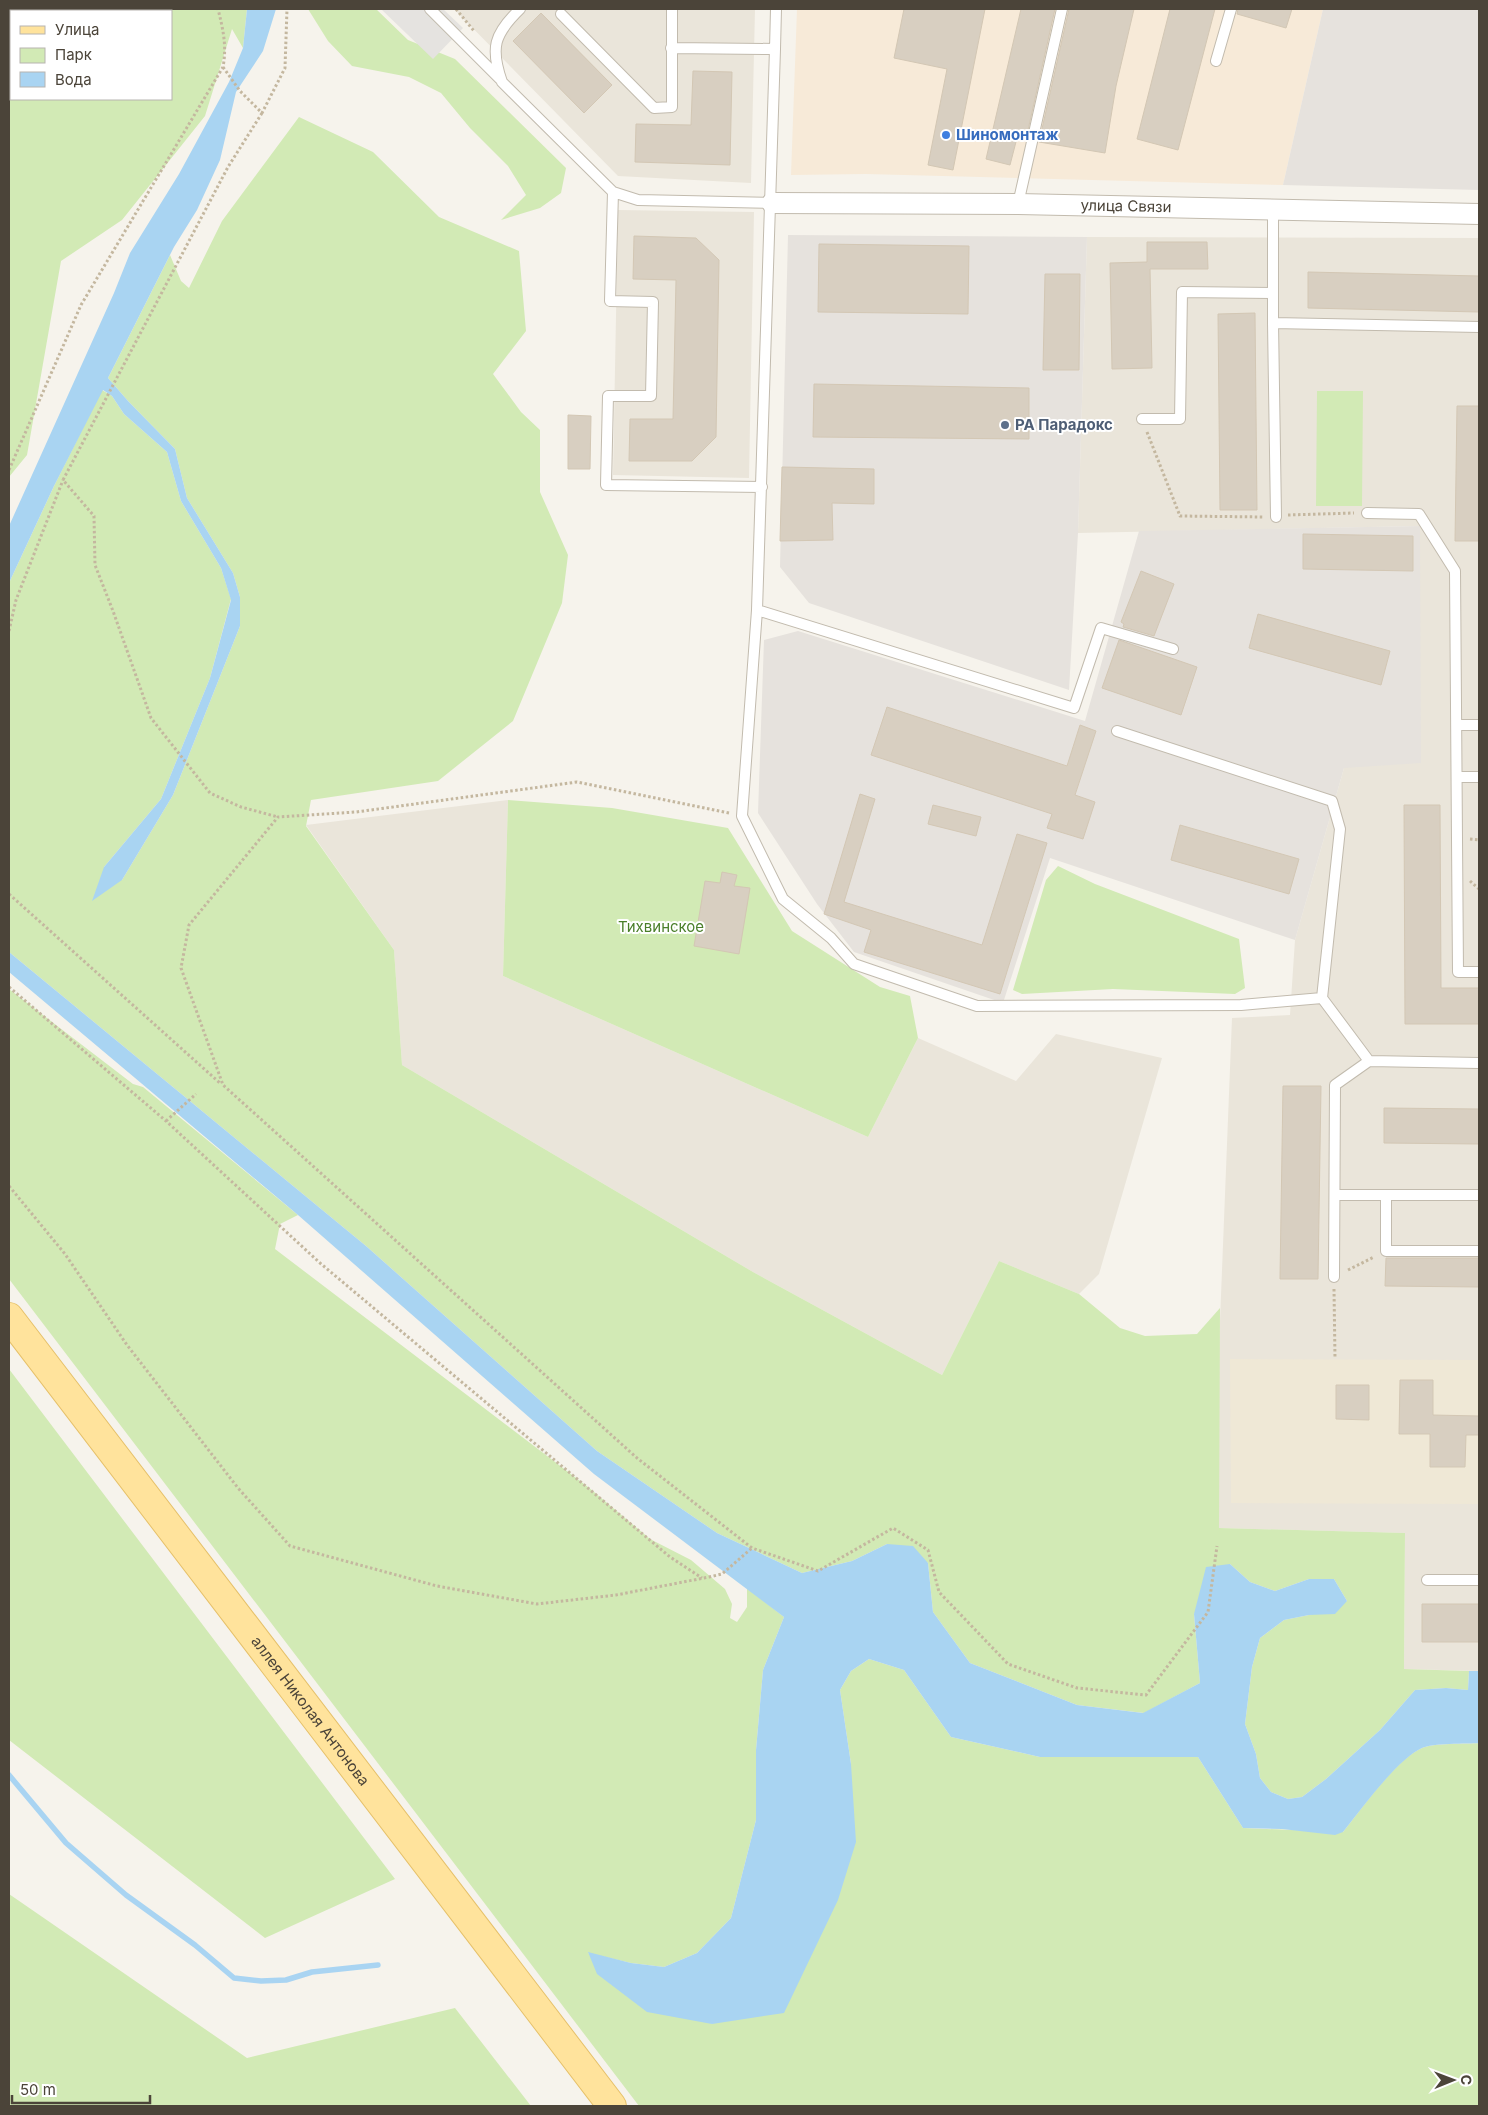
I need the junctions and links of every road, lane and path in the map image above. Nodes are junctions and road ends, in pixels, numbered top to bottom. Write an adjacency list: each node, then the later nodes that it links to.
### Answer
1 (218, 9): 13 (path)
2 (287, 9): 15 (path)
3 (430, 9): 14 (lane)
4 (520, 9): 14 (lane)
5 (672, 9): 10 (lane)
6 (776, 9): 11 (lane)
7 (1062, 9): 18 (lane)
8 (1231, 9): 12 (lane)
9 (561, 14): 10 (lane)
10 (671, 48): 11 (lane)
11 (775, 49): 17 (lane)
12 (1216, 61)
13 (223, 67): 15 (path); 25 (path)
14 (502, 82): 16 (lane)
15 (262, 113): 26 (path)
16 (613, 192): 17 (lane); 27 (lane)
17 (772, 202): 18 (street, улица Связи); 27 (lane)
18 (1018, 204): 19 (street, улица Связи)
19 (1273, 210): 20 (street, улица Связи); 21 (lane)
20 (1479, 214)
21 (1273, 293): 22 (lane); 24 (lane)
22 (1273, 323): 23 (lane); 29 (lane)
23 (1479, 327)
24 (1142, 419): 29 (path)
25 (9, 470)
26 (63, 480): 31 (path); 39 (path)
27 (762, 487): 30 (lane)
28 (1367, 513): 29 (path); 33 (lane)
29 (1276, 517)
30 (757, 610): 32 (lane); 38 (lane)
31 (9, 631)
32 (1173, 649)
33 (1457, 725): 34 (lane); 36 (lane)
34 (1479, 725)
35 (1117, 732): 43 (lane)
36 (1457, 777): 37 (lane); 41 (lane)
37 (1479, 777)
38 (742, 816): 39 (path); 43 (lane)
39 (278, 817): 46 (path)
40 (9, 894): 46 (path)
41 (1479, 972)
42 (9, 987): 48 (path)
43 (1322, 998): 44 (lane)
44 (1369, 1061): 45 (lane); 50 (lane)
45 (1479, 1063)
46 (222, 1085): 59 (path)
47 (196, 1094): 48 (path)
48 (166, 1121): 60 (path)
49 (9, 1186): 60 (path)
50 (1335, 1195): 51 (lane); 55 (lane)
51 (1386, 1195): 52 (lane); 53 (lane)
52 (1479, 1196)
53 (1386, 1251): 54 (lane); 55 (path)
54 (1479, 1251)
55 (1334, 1277): 57 (path)
56 (9, 1317): 63 (main road, аллея Николая Антонова)
57 (1335, 1359)
58 (1217, 1546): 59 (path)
59 (752, 1548): 60 (path)
60 (703, 1578)
61 (1427, 1580): 62 (lane)
62 (1479, 1580)
63 (612, 2106)

